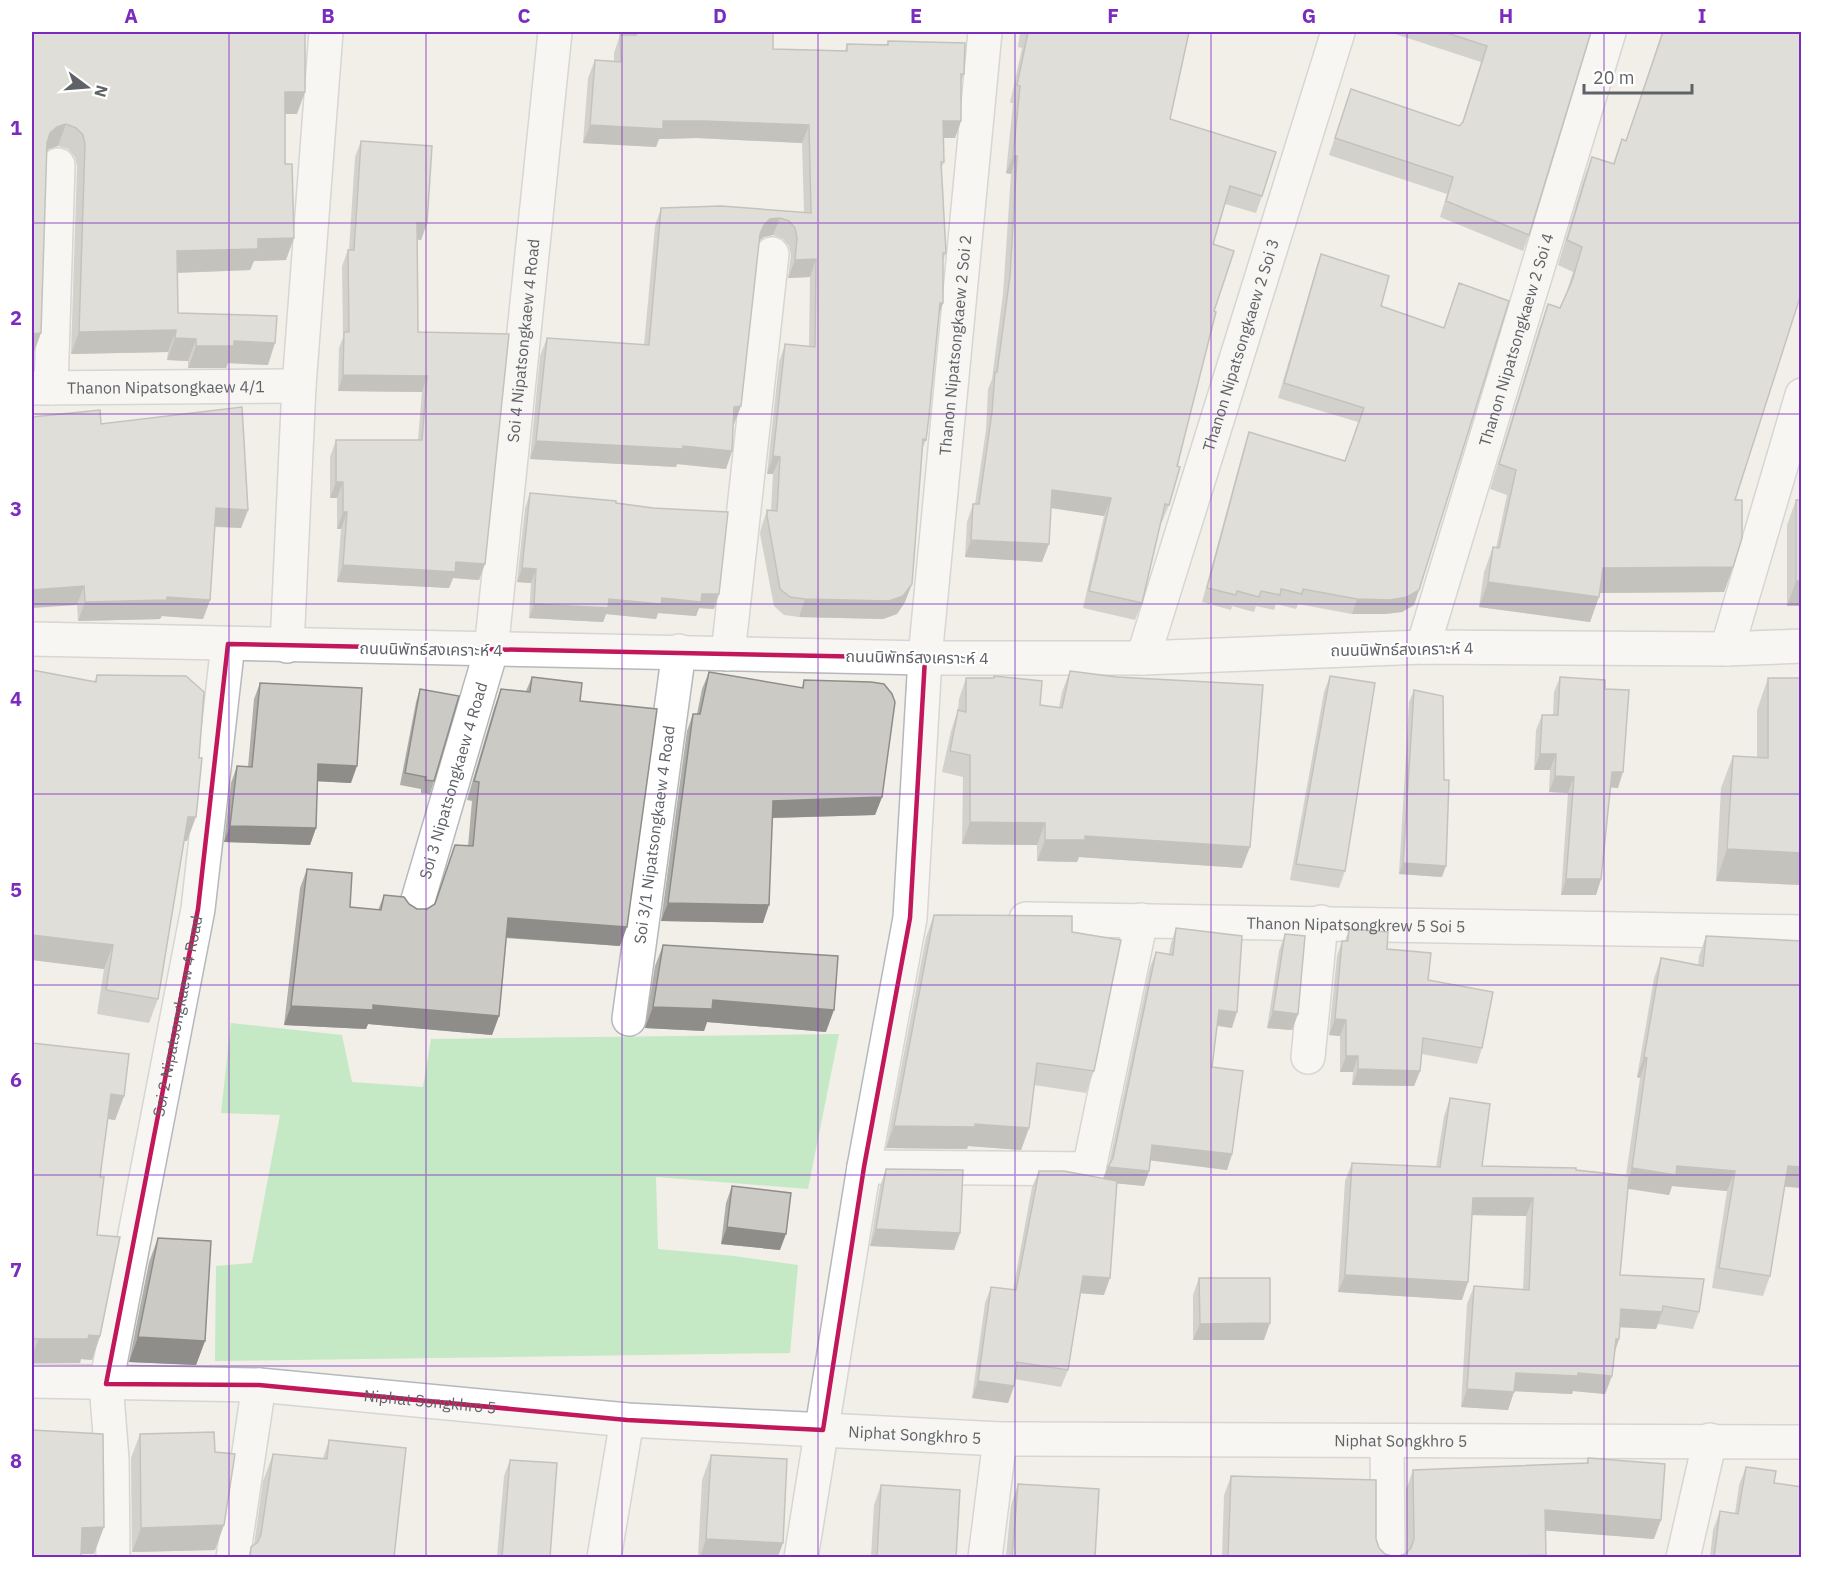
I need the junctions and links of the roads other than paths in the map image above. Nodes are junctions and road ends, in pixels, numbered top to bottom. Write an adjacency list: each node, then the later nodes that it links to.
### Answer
1 (326, 32): 8 (street)
2 (555, 32): 17 (street, Soi 4 Nipatsongkaew 4 Road)
3 (985, 32): 20 (street, Thanon Nipatsongkaew 2 Soi 2)
4 (1338, 32): 21 (street, Thanon Nipatsongkaew 2 Soi 3)
5 (1609, 32): 15 (street, Thanon Nipatsongkaew 2 Soi 4)
6 (58, 165): 9 (street)
7 (772, 254): 19 (street)
8 (299, 386): 9 (street, Thanon Nipatsongkaew 4/1); 13 (street)
9 (41, 388)
10 (1802, 395): 16 (street)
11 (32, 639): 12 (street, ถนนนิพัทธ์สงเคราะห์ 4)
12 (228, 644): 13 (street, ถนนนิพัทธ์สงเคราะห์ 4); 33 (street, Soi 2 Nipatsongkaew 4 Road)
13 (287, 646): 17 (street, ถนนนิพัทธ์สงเคราะห์ 4)
14 (1802, 646): 16 (street, ถนนนิพัทธ์สงเคราะห์ 4)
15 (1423, 647): 16 (street, ถนนนิพัทธ์สงเคราะห์ 4); 21 (street, ถนนนิพัทธ์สงเคราะห์ 4)
16 (1727, 649)
17 (491, 651): 18 (street, ถนนนิพัทธ์สงเคราะห์ 4); 22 (street, Soi 3 Nipatsongkaew 4 Road)
18 (679, 651): 19 (street, ถนนนิพัทธ์สงเคราะห์ 4); 29 (street, Soi 3/1 Nipatsongkaew 4 Road)
19 (728, 654): 20 (street, ถนนนิพัทธ์สงเคราะห์ 4)
20 (925, 658): 21 (street, ถนนนิพัทธ์สงเคราะห์ 4); 23 (street, Thanon Nipatsongkaew 2 Soi 2)
21 (1143, 658)
22 (415, 910)
23 (910, 918): 24 (street); 31 (street, Thanon Nipatsongkaew 2 Soi 2)
24 (945, 918)
25 (991, 919): 26 (street, Thanon Nipatsongkrew 5 Soi 5)
26 (1141, 921): 27 (street, Thanon Nipatsongkrew 5 Soi 5); 31 (street)
27 (1321, 922): 28 (street, Thanon Nipatsongkrew 5 Soi 5); 30 (street)
28 (1802, 932)
29 (629, 1019)
30 (1308, 1057)
31 (864, 1167): 36 (street, Thanon Nipatsongkaew 2 Soi 2)
32 (32, 1381): 33 (street, Niphat Songkhro 5)
33 (106, 1384): 34 (street, Niphat Songkhro 5); 41 (street, Soi 2 Nipatsongkaew 4 Road)
34 (259, 1385): 35 (street, Niphat Songkhro 5); 42 (street)
35 (627, 1420): 36 (street, Niphat Songkhro 5); 43 (street)
36 (823, 1430): 37 (street, Niphat Songkhro 5); 44 (street, Thanon Nipatsongkaew 2 Soi 2)
37 (1000, 1439): 39 (street, Niphat Songkhro 5); 45 (street)
38 (1710, 1440): 39 (street, Niphat Songkhro 5); 40 (street, Niphat Songkhro 5); 47 (street)
39 (1387, 1442): 46 (street)
40 (1802, 1442)
41 (113, 1557)
42 (233, 1557)
43 (604, 1557)
44 (801, 1557)
45 (985, 1557)
46 (1388, 1557)
47 (1683, 1557)

